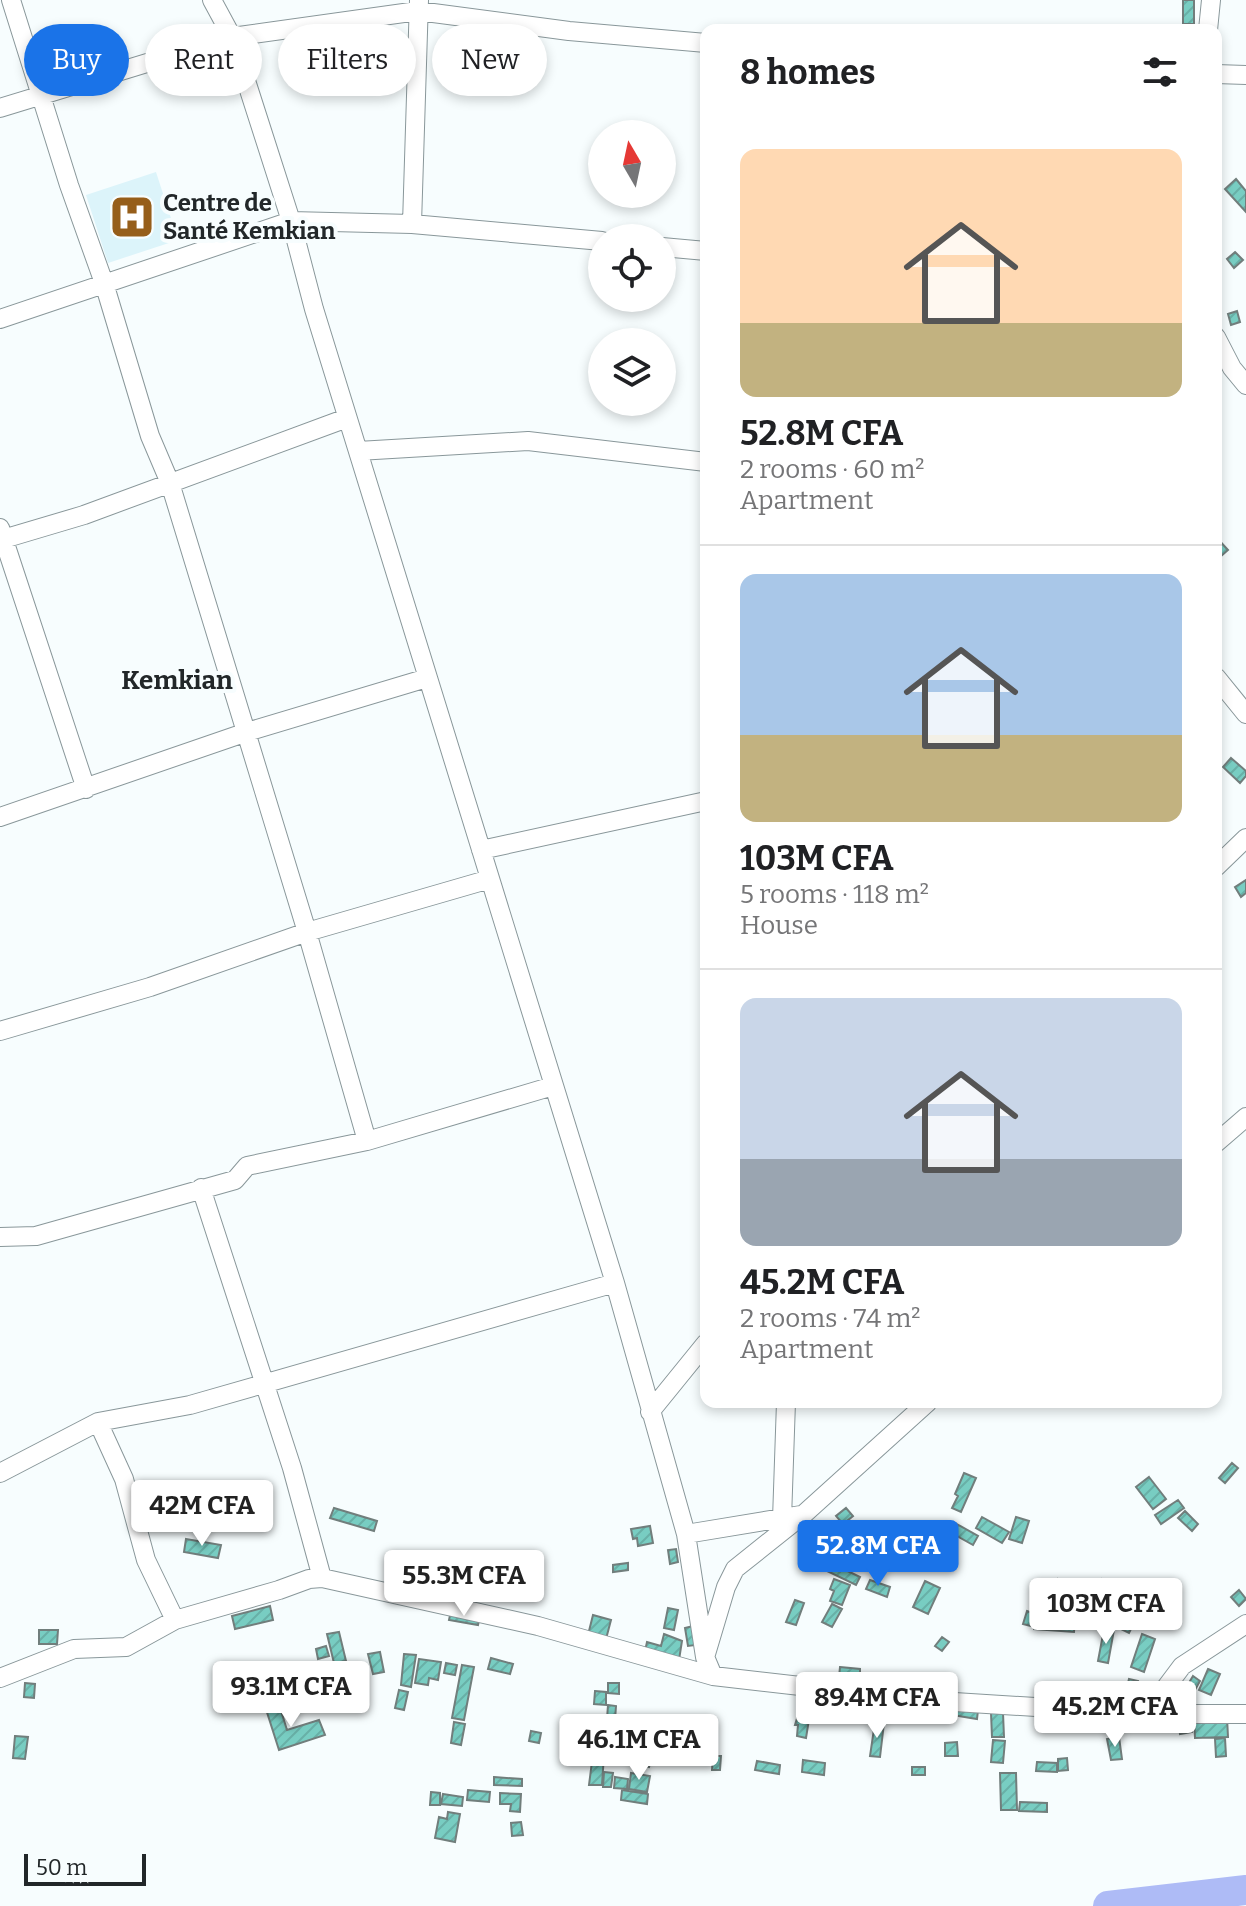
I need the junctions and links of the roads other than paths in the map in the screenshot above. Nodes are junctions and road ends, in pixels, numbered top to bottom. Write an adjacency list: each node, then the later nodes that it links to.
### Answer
1 (11, 0): 8 (street)
2 (212, 0): 5 (street)
3 (1211, 0): 6 (street)
4 (418, 5): 7 (street); 9 (street); 16 (street)
5 (225, 24)
6 (1209, 24)
7 (262, 32)
8 (24, 39)
9 (700, 42)
10 (1222, 74): 11 (street)
11 (1246, 75)
12 (43, 96): 14 (street); 20 (street)
13 (251, 96): 15 (street)
14 (0, 108)
15 (291, 221): 16 (street); 20 (street); 24 (street)
16 (412, 224): 17 (street)
17 (588, 240)
18 (676, 248): 19 (street)
19 (700, 250)
20 (104, 283): 21 (street); 27 (street)
21 (0, 319)
22 (1222, 349): 23 (street)
23 (1246, 385)
24 (347, 418): 25 (street); 27 (street)
25 (358, 451): 26 (street); 29 (street)
26 (700, 461)
27 (170, 483): 28 (street); 32 (street)
28 (1, 536): 33 (street)
29 (427, 678): 32 (street); 37 (street)
30 (1222, 684): 31 (street)
31 (1246, 714)
32 (247, 732): 33 (street); 40 (street)
33 (86, 789): 35 (street)
34 (700, 802): 37 (street)
35 (0, 817)
36 (1246, 838): 38 (street)
37 (481, 850): 39 (street)
38 (1222, 861)
39 (490, 879): 40 (street); 42 (street)
40 (307, 932): 41 (street); 45 (street)
41 (0, 1031)
42 (553, 1086): 45 (street); 48 (street)
43 (1246, 1117): 44 (street)
44 (1222, 1138)
45 (367, 1141): 46 (street)
46 (201, 1188): 47 (street); 50 (street)
47 (0, 1237)
48 (615, 1283): 50 (street); 53 (street)
49 (700, 1350): 53 (street)
50 (264, 1382): 54 (street); 59 (street)
51 (786, 1408): 57 (street)
52 (921, 1408): 56 (street)
53 (650, 1412): 58 (street)
54 (98, 1422): 55 (street); 60 (street)
55 (0, 1473)
56 (804, 1514): 57 (street); 62 (street)
57 (782, 1519): 58 (street)
58 (686, 1534): 62 (street)
59 (322, 1578): 60 (street); 63 (street)
60 (175, 1620): 64 (street)
61 (1246, 1624): 65 (street)
62 (705, 1657): 63 (street)
63 (713, 1676): 65 (street)
64 (0, 1678)
65 (1146, 1714): 66 (street)
66 (1246, 1714)

